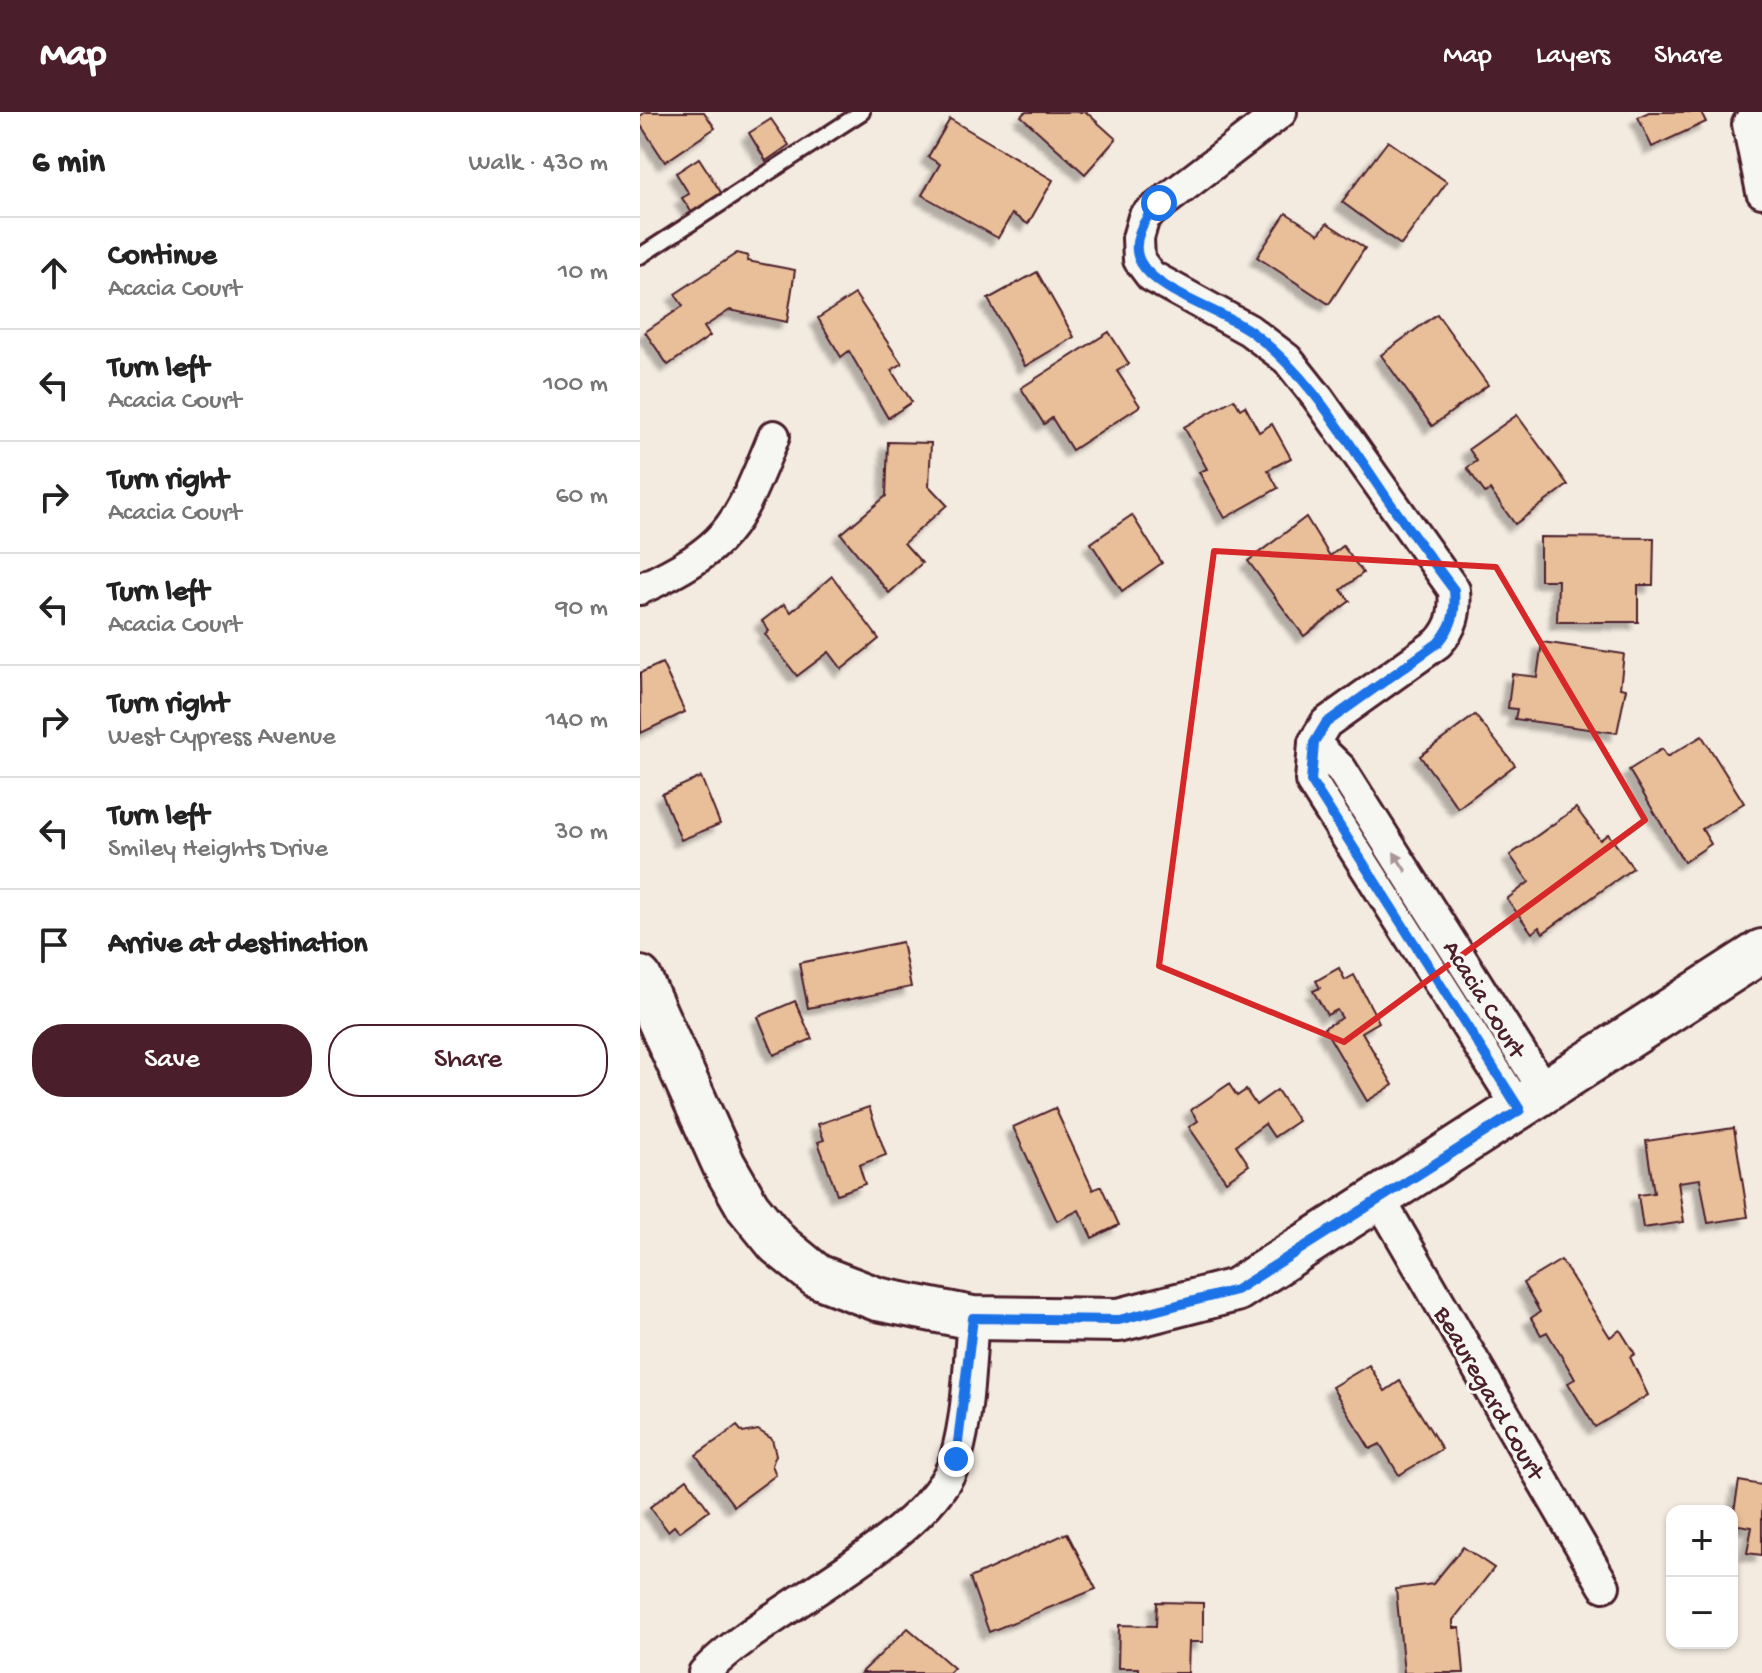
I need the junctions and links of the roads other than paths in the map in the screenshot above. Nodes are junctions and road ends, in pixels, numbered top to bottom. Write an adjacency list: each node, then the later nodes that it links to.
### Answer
1 (862, 112): 5 (lane)
2 (1281, 112): 8 (street)
3 (1762, 118): 4 (street)
4 (1762, 192)
5 (640, 256)
6 (774, 436): 7 (street)
7 (640, 589)
8 (1314, 743): 9 (street, Acacia Court, one-way to 8); 10 (street, Acacia Court)
9 (1426, 903): 10 (street); 13 (street, Acacia Court)
10 (1398, 920): 13 (street, Acacia Court)
11 (1762, 951): 13 (main road)
12 (640, 978): 15 (main road)
13 (1533, 1102): 14 (main road)
14 (1379, 1198): 15 (main road); 16 (street, Beauregard Court)
15 (973, 1318): 17 (street)
16 (1604, 1586)
17 (704, 1673)

